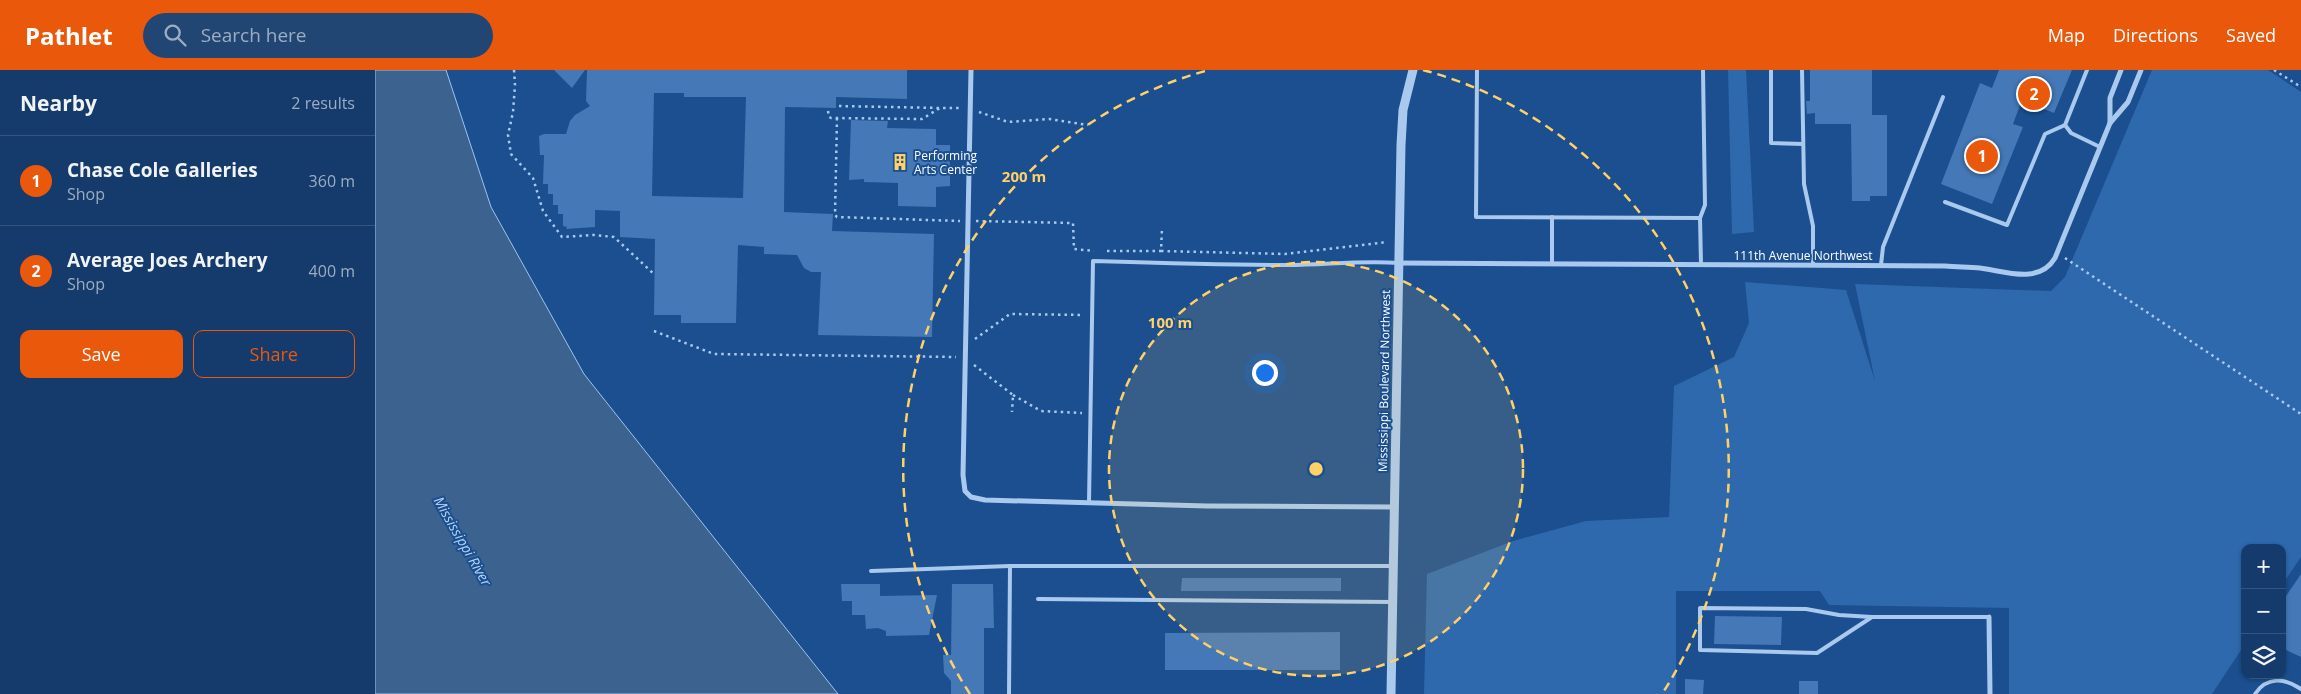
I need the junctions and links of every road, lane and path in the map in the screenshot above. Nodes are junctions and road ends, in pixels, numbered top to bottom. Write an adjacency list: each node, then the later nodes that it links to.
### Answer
1 (514, 70): 39 (path)
2 (971, 70): 16 (street)
3 (1413, 70): 34 (street, Mississippi Boulevard Northwest)
4 (1477, 70): 25 (lane)
5 (1703, 70): 26 (lane)
6 (1771, 70): 22 (lane)
7 (1802, 70): 22 (lane)
8 (2087, 70): 21 (lane)
9 (2121, 70): 19 (street, 111th Avenue Northwest)
10 (2141, 70): 19 (street, 111th Avenue Northwest)
11 (2274, 70): 12 (path)
12 (2301, 87)
13 (1943, 97): 38 (lane)
14 (839, 106): 15 (path)
15 (940, 108): 16 (path); 18 (path)
16 (970, 108): 20 (path); 27 (street)
17 (828, 111): 18 (path)
18 (837, 118): 27 (path)
19 (2109, 123): 23 (street, 111th Avenue Northwest)
20 (1088, 125)
21 (2065, 125): 23 (lane); 24 (lane)
22 (1803, 144): 37 (lane)
23 (2100, 147): 33 (street, 111th Avenue Northwest)
24 (1945, 202)
25 (1552, 218): 26 (lane); 35 (lane)
26 (1700, 218): 36 (lane)
27 (968, 221): 32 (path); 42 (street)
28 (1162, 228): 31 (path)
29 (1387, 242): 31 (path)
30 (1106, 251): 31 (path)
31 (1161, 251)
32 (1097, 252)
33 (2057, 253): 38 (street, 111th Avenue Northwest); 46 (path)
34 (1399, 263): 35 (street, 111th Avenue Northwest); 40 (lane); 48 (street, Mississippi Boulevard Northwest)
35 (1552, 263): 36 (street, 111th Avenue Northwest)
36 (1701, 264): 37 (street, 111th Avenue Northwest)
37 (1813, 265): 38 (street, 111th Avenue Northwest)
38 (1881, 265)
39 (655, 275)
40 (1092, 315): 42 (path); 45 (lane)
41 (654, 331): 42 (path)
42 (964, 358): 43 (path); 47 (street)
43 (1013, 395): 44 (path); 45 (path)
44 (1011, 412)
45 (1091, 414): 47 (lane)
46 (2301, 414)
47 (1089, 502): 48 (street)
48 (1393, 507): 50 (street, Mississippi Boulevard Northwest)
49 (1010, 566): 50 (lane); 51 (lane); 57 (lane)
50 (1393, 566): 53 (street, Mississippi Boulevard Northwest)
51 (871, 571)
52 (1038, 599): 53 (lane)
53 (1393, 602): 58 (street, Mississippi Boulevard Northwest)
54 (1872, 617): 54 (lane); 55 (lane)
55 (1989, 617): 59 (street)
56 (2301, 689): 60 (lane)
57 (1009, 694)
58 (1391, 694)
59 (1990, 694)
60 (2255, 694)

